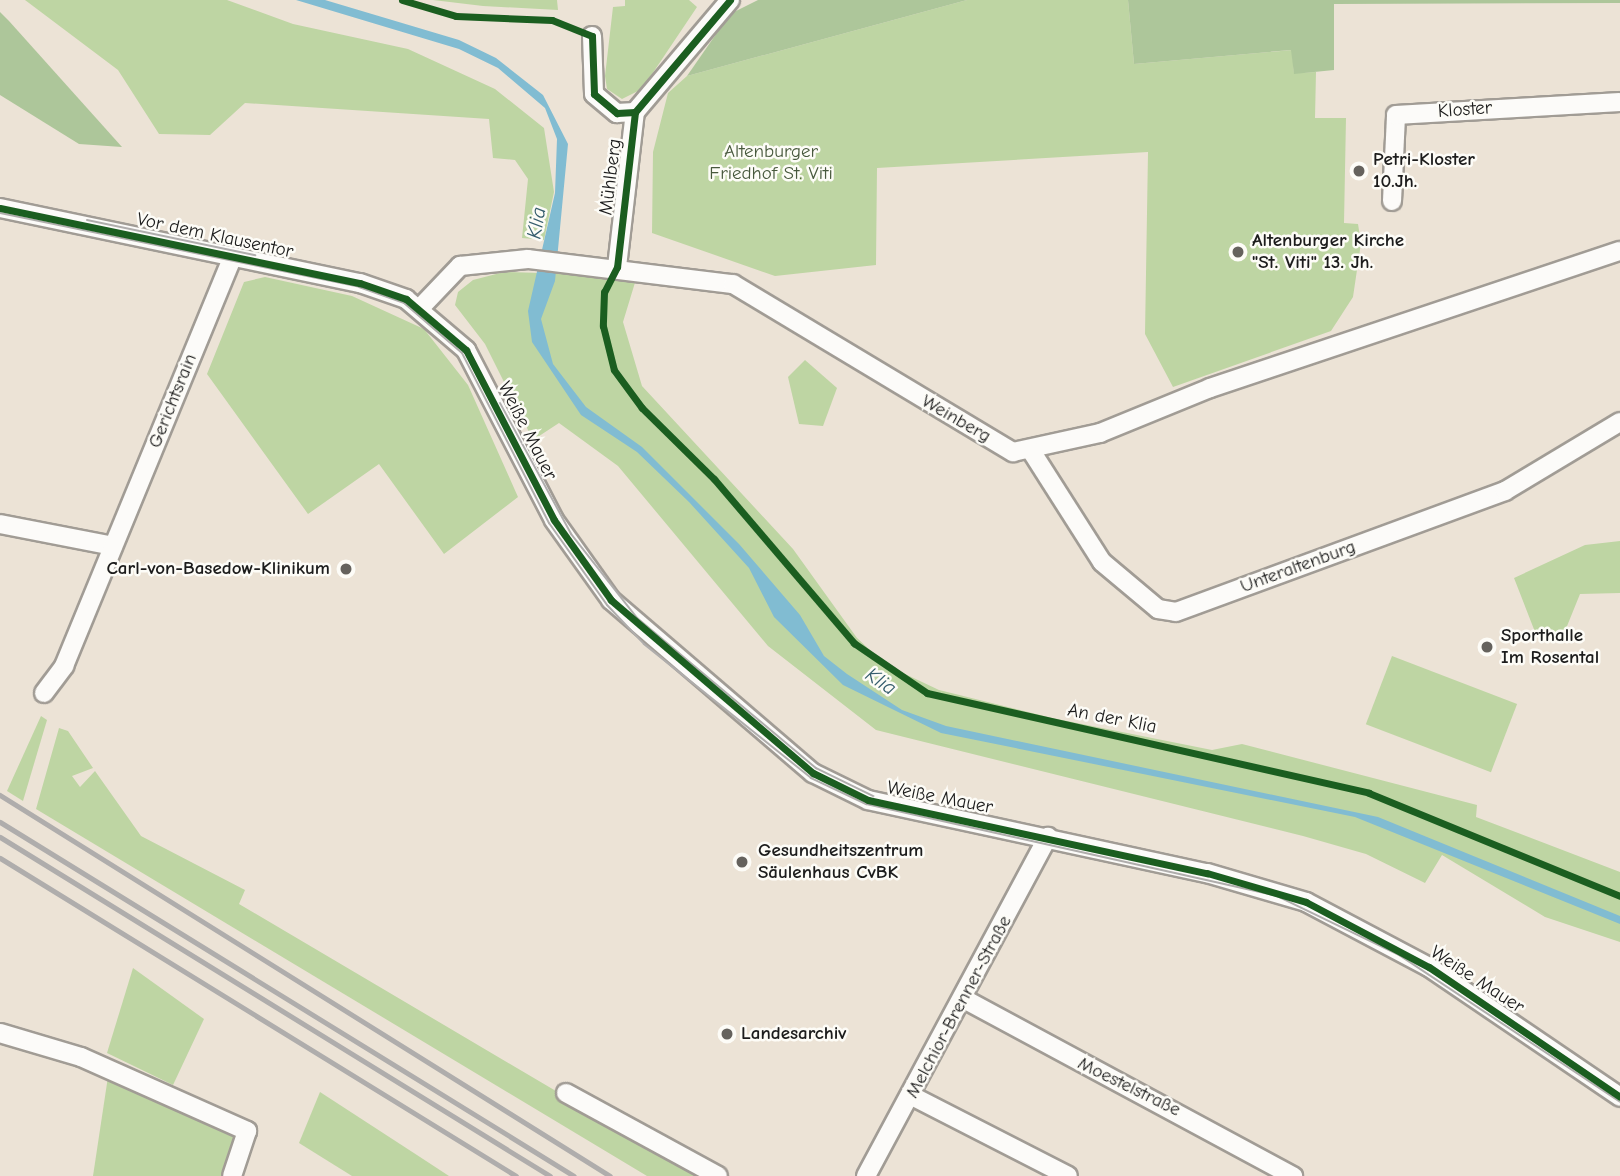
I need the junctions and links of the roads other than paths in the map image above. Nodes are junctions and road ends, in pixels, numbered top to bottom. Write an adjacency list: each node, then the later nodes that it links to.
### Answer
1 (730, 0): 4 (street)
2 (592, 36): 4 (street)
3 (1620, 102): 5 (street, Kloster)
4 (635, 112): 9 (street, Mühlberg)
5 (1392, 201)
6 (0, 208): 8 (street, Vor dem Klausentor)
7 (1619, 249): 12 (street, Weinberg)
8 (233, 256): 10 (street, Vor dem Klausentor); 14 (street, Gerichtsrain)
9 (617, 267): 10 (street, Weinberg); 12 (street, Weinberg)
10 (421, 307): 16 (street, Weiße Mauer)
11 (1620, 422): 12 (street, Unteraltenburg)
12 (1030, 449)
13 (0, 524): 14 (street)
14 (113, 546): 15 (street, Gerichtsrain)
15 (44, 692)
16 (1048, 837): 17 (street, Melchior-Brenner-Straße); 21 (street, Weiße Mauer)
17 (964, 999): 20 (street, Melchior-Brenner-Straße); 26 (street, Moestelstraße)
18 (0, 1033): 22 (street)
19 (566, 1093): 23 (street)
20 (912, 1096): 24 (street, Melchior-Brenner-Straße); 25 (street)
21 (1620, 1097)
22 (232, 1176)
23 (718, 1176)
24 (866, 1176)
25 (1068, 1176)
26 (1293, 1176)

